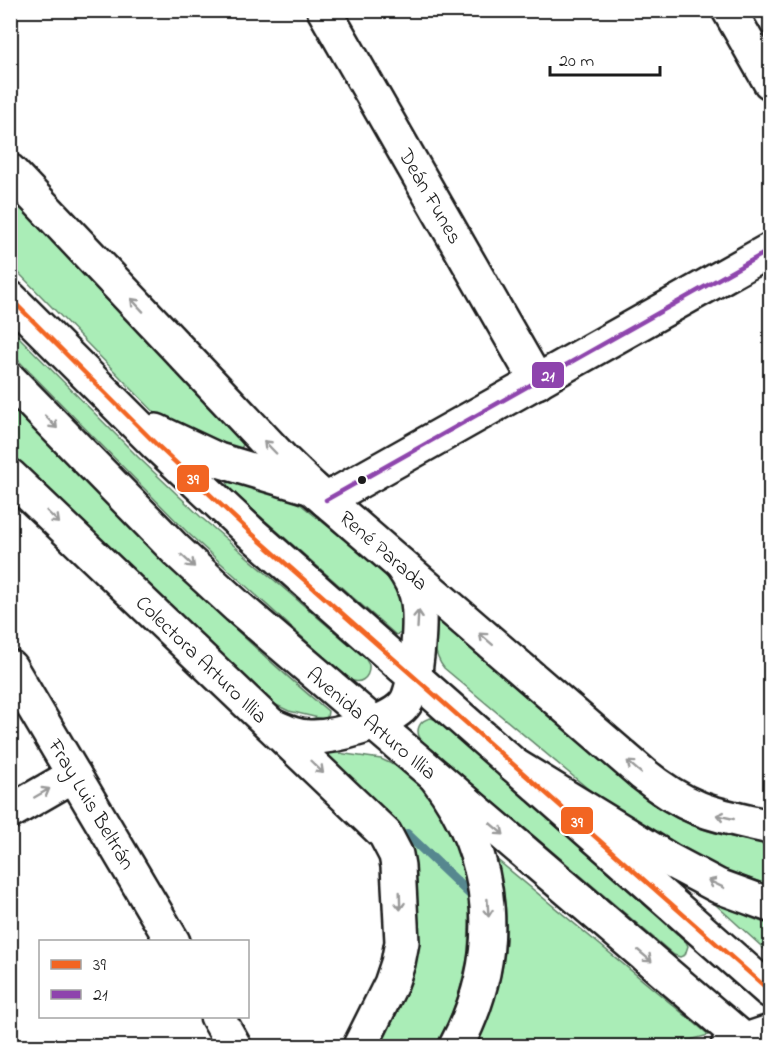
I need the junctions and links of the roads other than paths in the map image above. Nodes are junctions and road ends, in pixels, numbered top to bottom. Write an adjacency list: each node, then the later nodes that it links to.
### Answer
1 (324, 10): 8 (main road, Deán Funes)
2 (729, 10): 3 (main road)
3 (771, 82)
4 (10, 171): 11 (main road, René Parada, one-way to 4)
5 (771, 250): 8 (main road)
6 (10, 298): 9 (main road)
7 (10, 380): 15 (main road, Avenida Arturo Illia, one-way to 15)
8 (537, 382): 11 (main road)
9 (127, 416): 11 (main road); 14 (main road)
10 (10, 476): 16 (main road, Colectora Arturo Illia, one-way to 16)
11 (319, 494): 12 (main road, René Parada)
12 (401, 565): 14 (main road, one-way to 12); 21 (main road, René Parada, one-way to 12)
13 (10, 667): 18 (main road, Fray Luis Beltrán)
14 (415, 677): 15 (main road); 17 (main road)
15 (373, 724): 16 (main road); 19 (main road, Avenida Arturo Illia)
16 (274, 727): 28 (main road, Colectora Arturo Illia, one-way to 28)
17 (514, 765): 22 (main road, one-way to 17); 24 (main road)
18 (74, 775): 20 (main road, one-way to 18); 23 (main road, Fray Luis Beltrán)
19 (436, 777): 26 (main road, Avenida Arturo Illia, one-way to 26); 29 (main road, one-way to 29)
20 (10, 812)
21 (771, 827)
22 (771, 905)
23 (171, 940)
24 (771, 991)
25 (218, 1018): 27 (main road)
26 (749, 1042)
27 (234, 1047)
28 (360, 1047)
29 (456, 1047)

